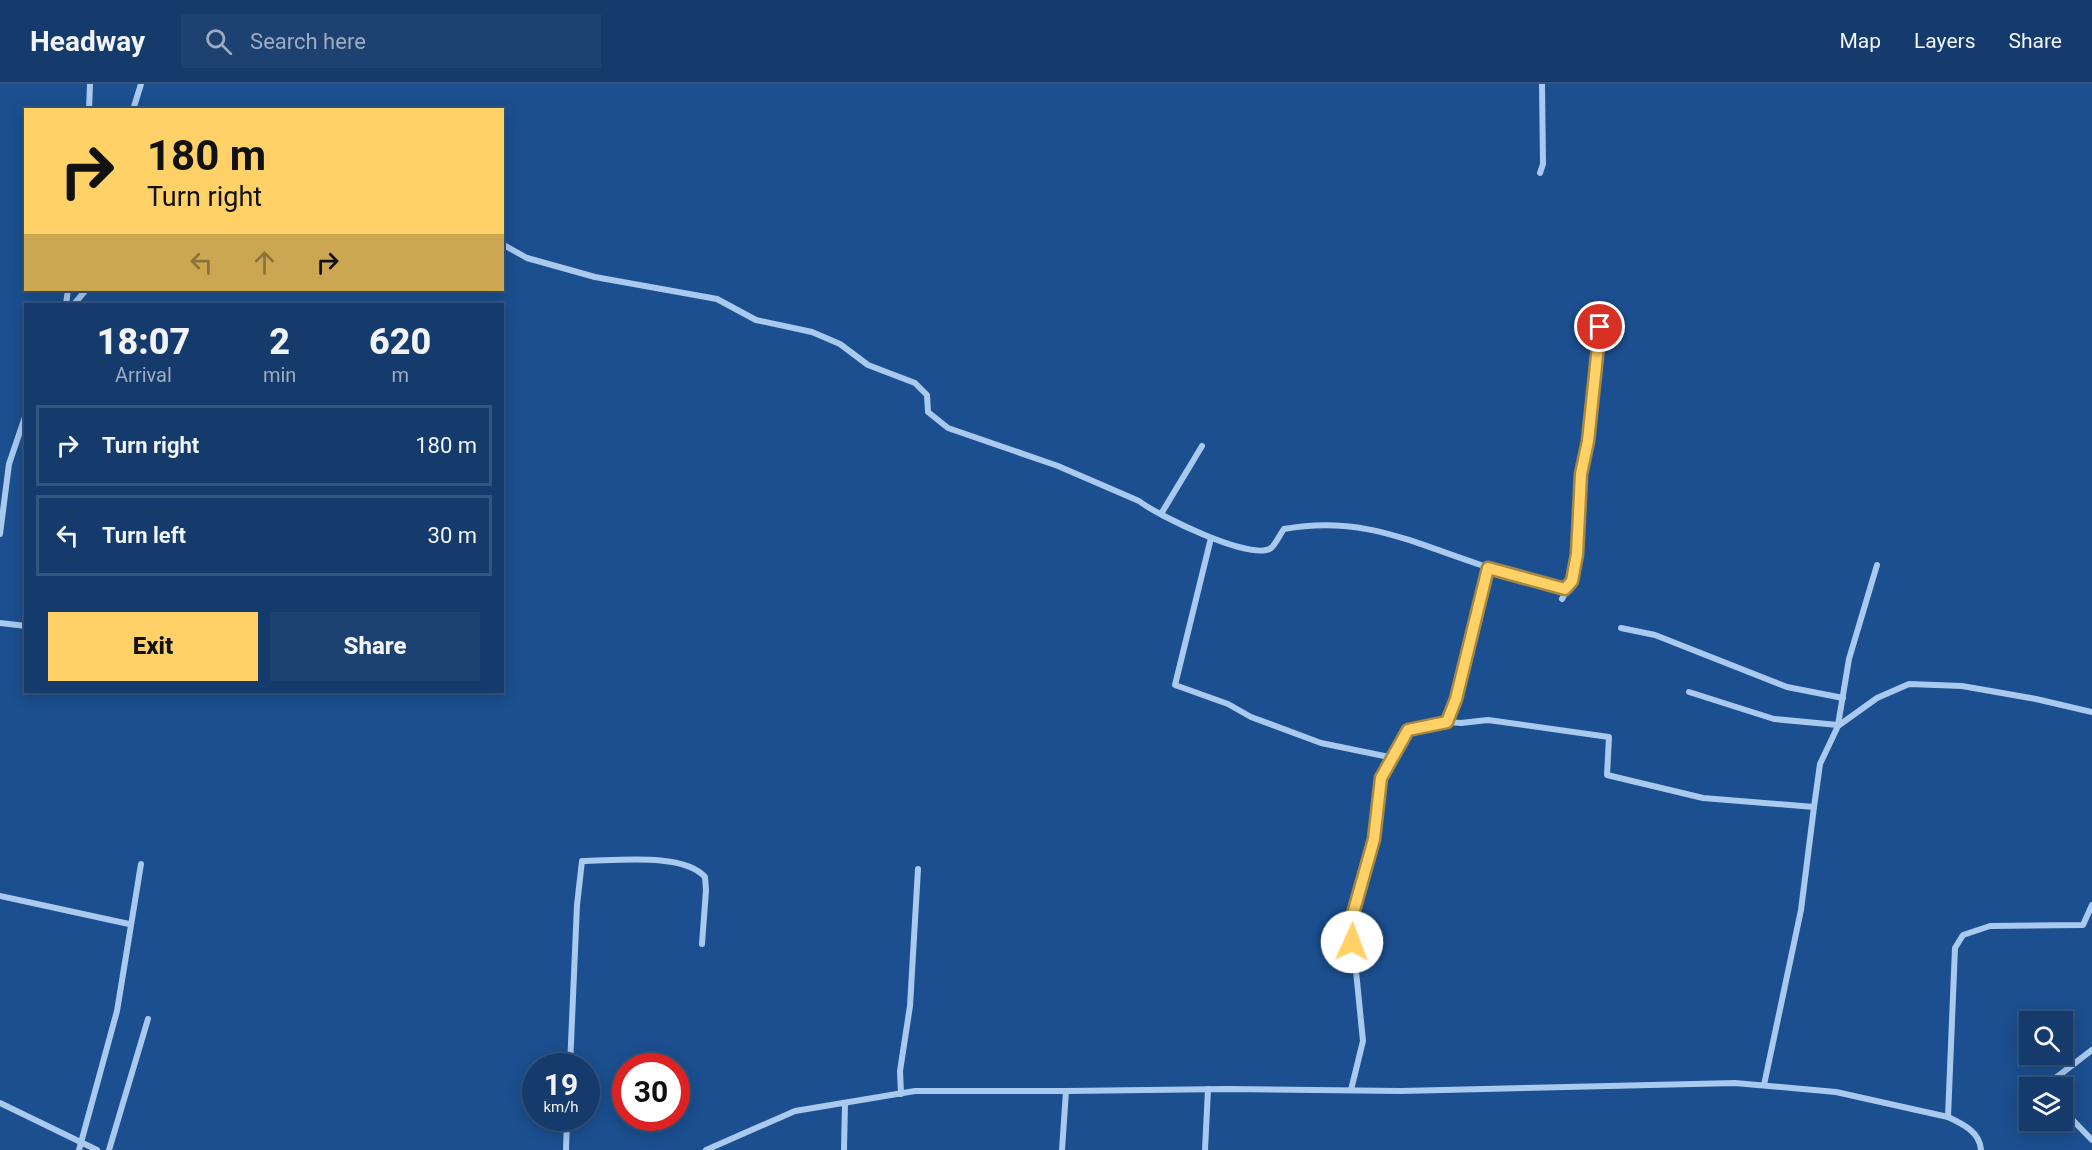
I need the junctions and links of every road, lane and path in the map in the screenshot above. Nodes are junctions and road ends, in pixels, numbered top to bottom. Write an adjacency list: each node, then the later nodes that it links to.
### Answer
1 (90, 84): 4 (street)
2 (141, 84): 5 (street)
3 (1542, 84): 6 (street)
4 (89, 108)
5 (134, 108)
6 (1540, 173)
7 (504, 245): 13 (street)
8 (85, 291): 9 (street)
9 (75, 303)
10 (1600, 327): 18 (street)
11 (24, 420): 14 (street)
12 (1202, 446): 13 (street)
13 (1161, 514): 15 (street)
14 (0, 534)
15 (1211, 538): 17 (street); 27 (street)
16 (1877, 565): 24 (street)
17 (1488, 568): 18 (street); 26 (street)
18 (1565, 589): 19 (street)
19 (1562, 600)
20 (0, 623): 21 (street)
21 (24, 626)
22 (1622, 628): 24 (street)
23 (1689, 692): 24 (street)
24 (1843, 698)
25 (2092, 712): 28 (street)
26 (1447, 722): 27 (street); 28 (street)
27 (1394, 758): 41 (street)
28 (1814, 807): 39 (street)
29 (141, 864): 33 (street)
30 (918, 869): 43 (street)
31 (0, 896): 33 (street)
32 (2092, 905): 46 (street)
33 (129, 924): 50 (street)
34 (702, 944): 37 (street)
35 (148, 1019): 53 (street)
36 (2092, 1050): 38 (street)
37 (571, 1053)
38 (2057, 1077)
39 (1764, 1085): 41 (street); 46 (street)
40 (1208, 1089): 41 (street); 42 (street); 58 (street)
41 (1351, 1090)
42 (1066, 1091): 43 (street); 57 (street)
43 (901, 1094): 45 (street)
44 (0, 1103): 50 (street)
45 (845, 1103): 55 (street); 56 (street)
46 (1948, 1117): 59 (street)
47 (2073, 1120): 49 (street)
48 (567, 1131): 54 (street)
49 (2092, 1140)
50 (81, 1142): 51 (street); 52 (street)
51 (79, 1150)
52 (97, 1150)
53 (109, 1150)
54 (566, 1150)
55 (706, 1150)
56 (844, 1150)
57 (1062, 1150)
58 (1204, 1150)
59 (1982, 1150)

